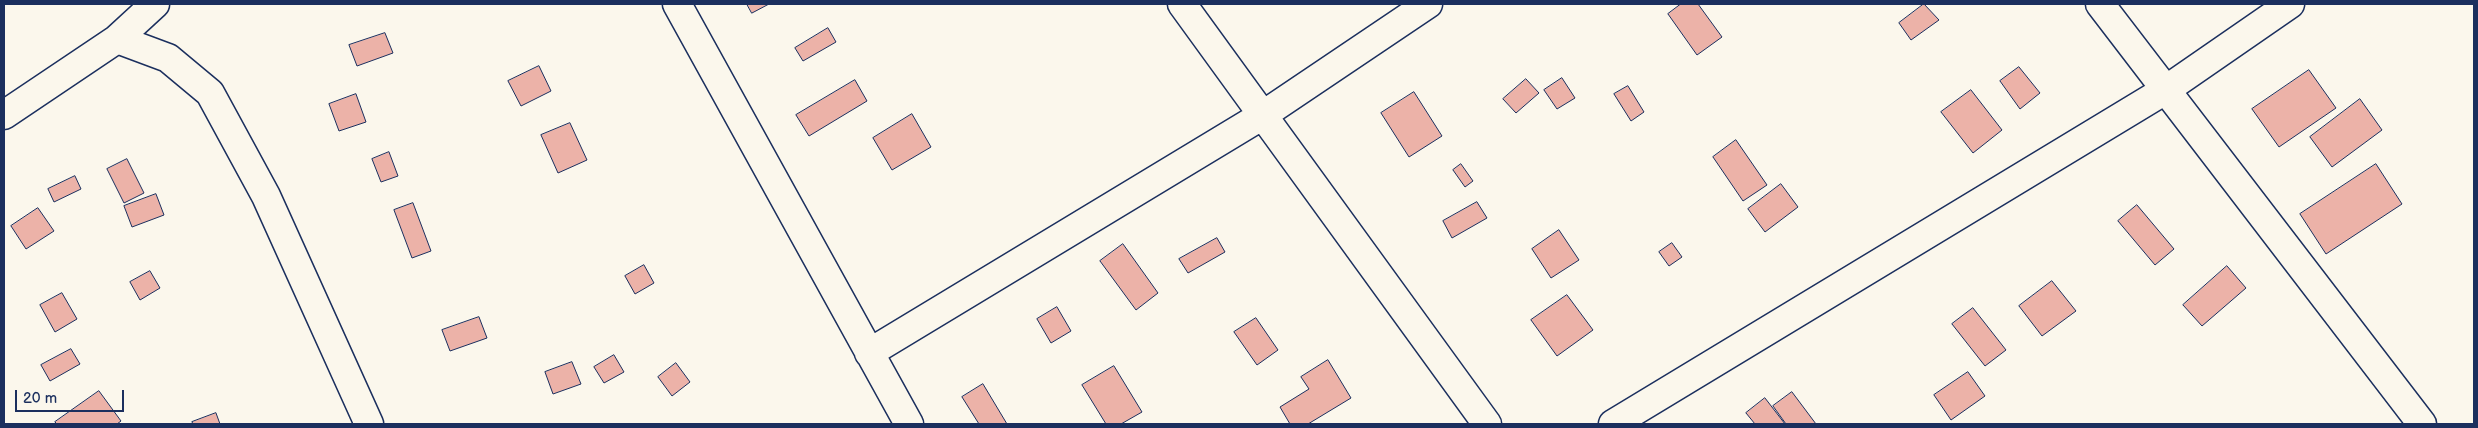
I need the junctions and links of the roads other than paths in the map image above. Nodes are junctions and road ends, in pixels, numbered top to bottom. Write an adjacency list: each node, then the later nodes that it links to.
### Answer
1 (155, 4): 7 (street)
2 (677, 4): 11 (street)
3 (1182, 4): 10 (street)
4 (1428, 4): 10 (street)
5 (2100, 4): 8 (street)
6 (2290, 4): 8 (street)
7 (116, 40): 9 (street); 12 (street)
8 (2167, 89): 15 (street); 16 (street)
9 (4, 115)
10 (1263, 115): 11 (street); 14 (street)
11 (869, 353): 13 (street)
12 (369, 424)
13 (909, 424)
14 (1487, 424)
15 (1613, 424)
16 (2422, 424)

